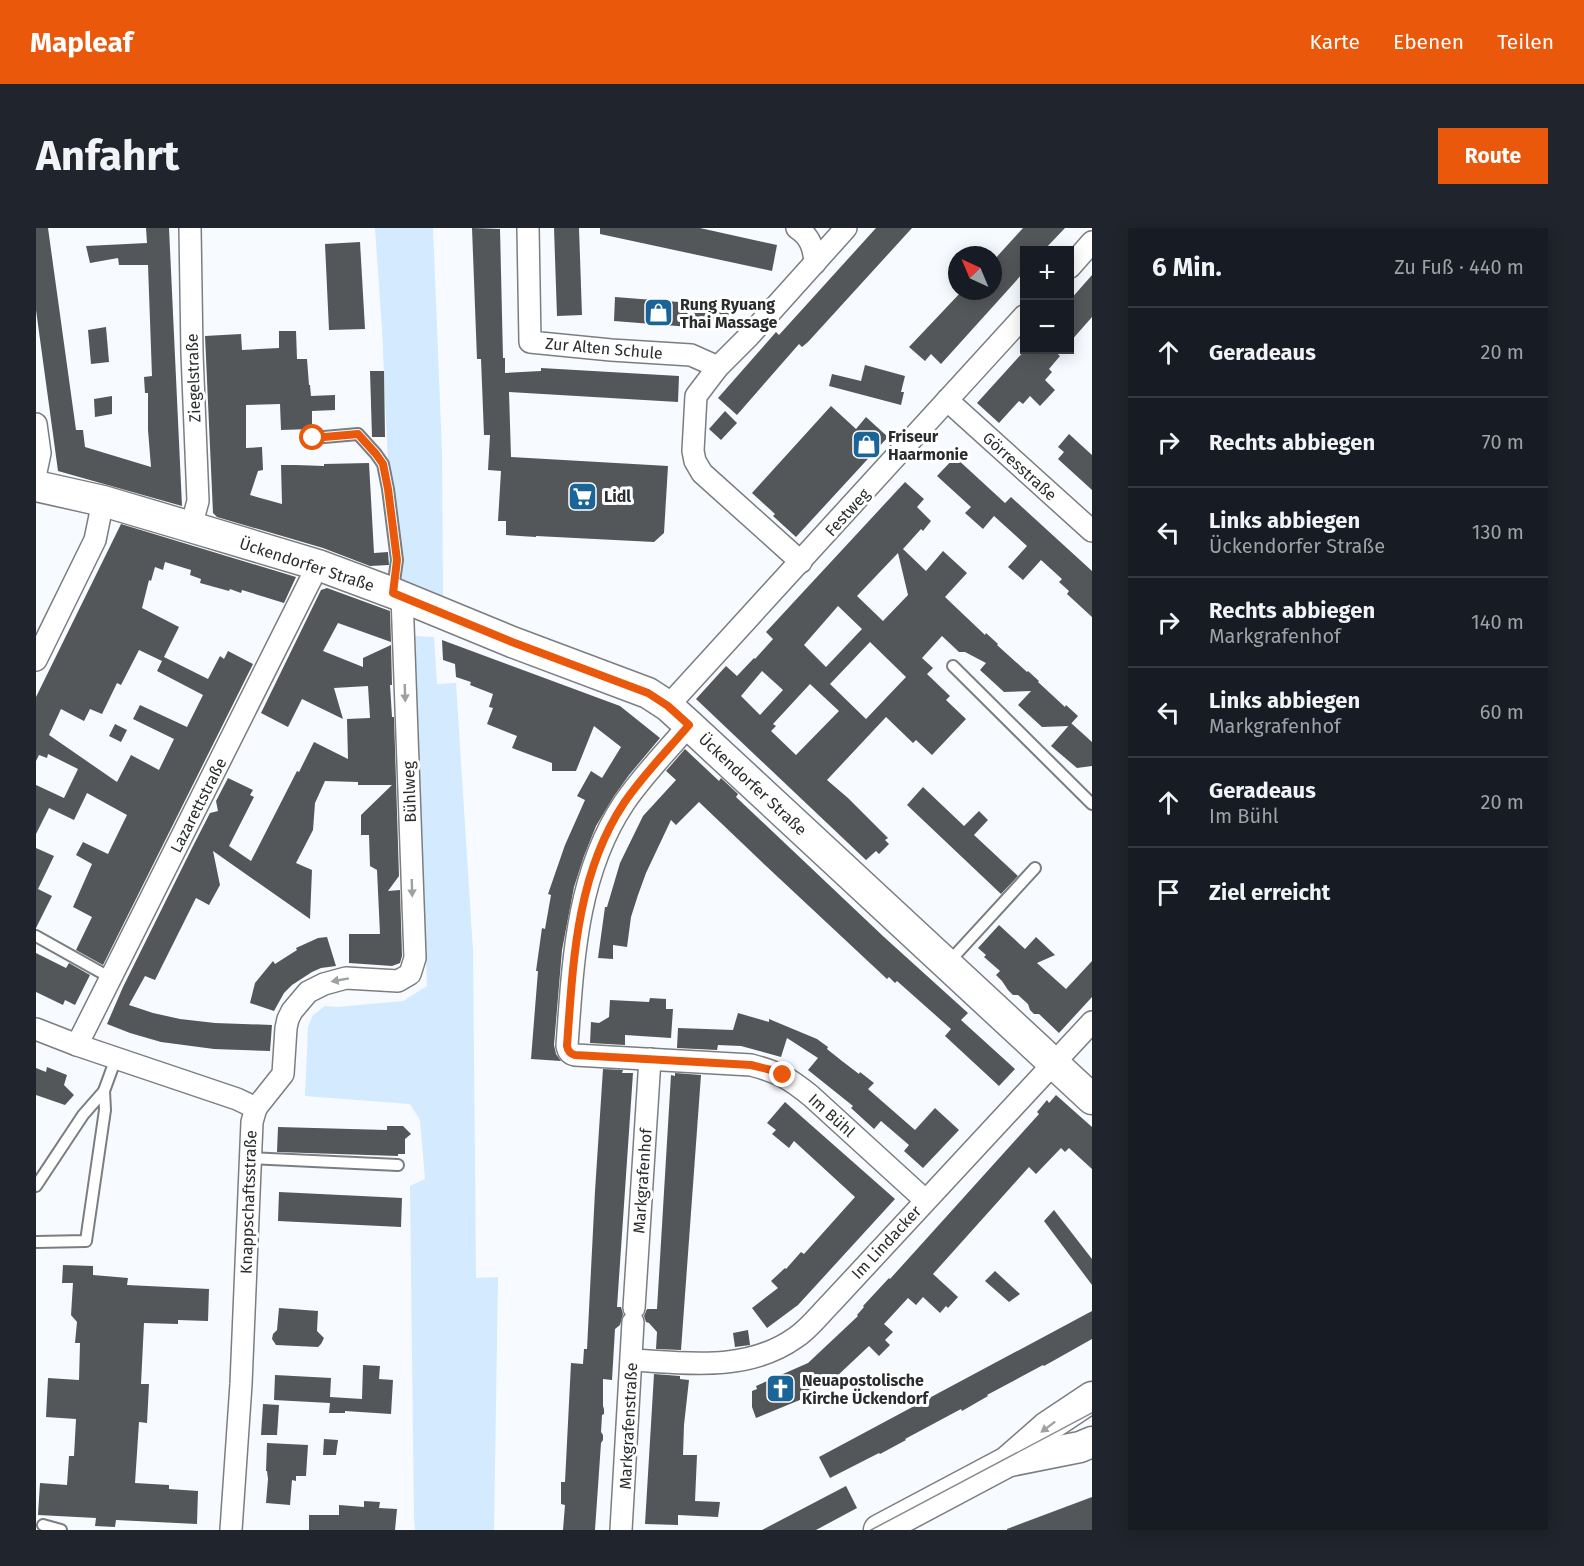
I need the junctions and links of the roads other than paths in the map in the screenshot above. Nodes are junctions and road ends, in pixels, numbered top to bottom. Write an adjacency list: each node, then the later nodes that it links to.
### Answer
1 (190, 228): 16 (street, Ziegelstraße)
2 (528, 228): 9 (street, Zur Alten Schule)
3 (846, 228): 7 (street)
4 (808, 232): 7 (street)
5 (1092, 242): 6 (street)
6 (1074, 262)
7 (815, 263): 9 (street)
8 (1020, 320): 10 (street, Festweg)
9 (718, 367): 18 (street)
10 (948, 400): 17 (street, Görresstraße); 18 (street, Festweg)
11 (36, 424): 13 (street)
12 (313, 438): 20 (lane)
13 (36, 472)
14 (36, 486): 15 (main road, Ückendorfer Straße)
15 (103, 501): 16 (main road, Ückendorfer Straße); 21 (street)
16 (191, 527): 19 (main road, Ückendorfer Straße)
17 (1092, 531)
18 (801, 562): 23 (street, Festweg)
19 (318, 565): 20 (main road, Ückendorfer Straße); 28 (street, Lazarettstraße)
20 (397, 594): 23 (main road, Ückendorfer Straße); 37 (street, Bühlweg, one-way to 37)
21 (36, 660)
22 (953, 666): 24 (lane)
23 (679, 716): 27 (main road, Ückendorfer Straße); 33 (street)
24 (1092, 804)
25 (1035, 868): 27 (lane)
26 (36, 936): 28 (lane)
27 (947, 964): 34 (main road, Ückendorfer Straße)
28 (111, 978): 31 (street, Lazarettstraße)
29 (1092, 1022): 34 (street, Im Lindacker)
30 (36, 1029): 31 (street, Knappschaftsstraße)
31 (77, 1045): 32 (street, Knappschaftsstraße)
32 (116, 1058): 35 (lane); 37 (street, Knappschaftsstraße)
33 (650, 1059): 41 (street, Im Bühl); 43 (street, Markgrafenhof)
34 (1053, 1064): 36 (main road, Ückendorfer Straße); 41 (street, Im Lindacker)
35 (104, 1091): 40 (lane); 42 (lane)
36 (1092, 1099)
37 (256, 1107): 38 (street, Knappschaftsstraße)
38 (250, 1158): 39 (lane); 50 (street, Knappschaftsstraße)
39 (398, 1165)
40 (36, 1186)
41 (925, 1200): 44 (street, Im Lindacker)
42 (36, 1242)
43 (634, 1310): 44 (street, Markgrafenstraße)
44 (632, 1360): 51 (street, Markgrafenstraße)
45 (1092, 1397): 47 (main road, one-way to 47)
46 (1092, 1442): 47 (main road)
47 (1007, 1462): 52 (main road)
48 (43, 1525): 49 (lane)
49 (61, 1530)
50 (231, 1530)
51 (621, 1530)
52 (879, 1530)

